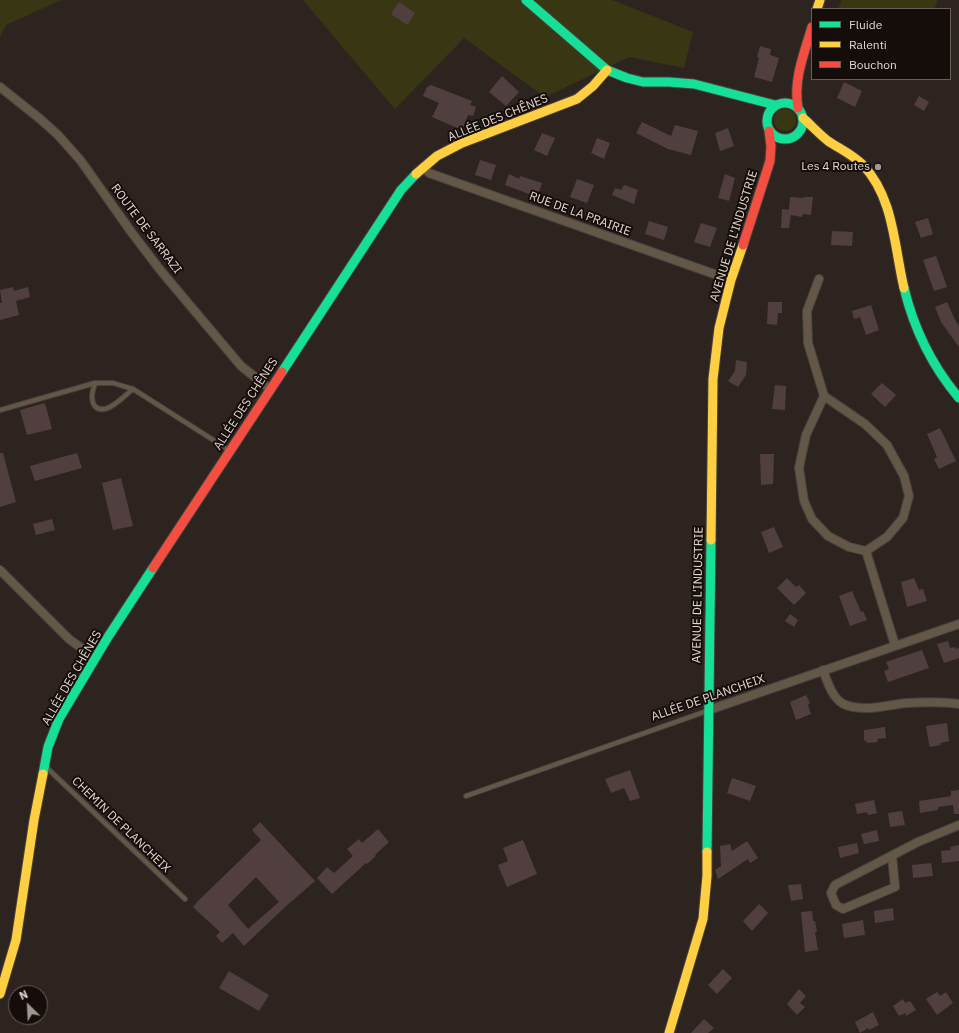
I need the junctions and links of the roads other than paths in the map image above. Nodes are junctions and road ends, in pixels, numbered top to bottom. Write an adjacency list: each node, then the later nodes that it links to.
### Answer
1 (526, 0): 3 (street)
2 (811, 30): 4 (street)
3 (607, 70): 6 (street); 15 (street, ALLÉE DES CHÊNES)
4 (799, 71): 7 (street); 8 (street)
5 (0, 87): 20 (street, ROUTE DE SARRAZI)
6 (744, 96): 7 (street); 10 (street)
7 (777, 104): 8 (street); 10 (street)
8 (798, 108): 9 (street)
9 (803, 118): 12 (street); 13 (street)
10 (766, 119): 11 (street)
11 (769, 131): 12 (street); 14 (street, AVENUE DE L'INDUSTRIE)
12 (792, 138): 13 (street); 14 (street, AVENUE DE L'INDUSTRIE)
13 (827, 140): 22 (street)
14 (770, 161): 17 (street, AVENUE DE L'INDUSTRIE)
15 (423, 167): 17 (street, RUE DE LA PRAIRIE); 20 (street, ALLÉE DES CHÊNES)
16 (819, 279): 21 (street)
17 (730, 280): 32 (street, AVENUE DE L'INDUSTRIE)
18 (95, 384): 19 (lane); 19 (lane); 23 (lane)
19 (133, 389): 24 (lane)
20 (270, 389): 24 (street, ALLÉE DES CHÊNES)
21 (824, 396): 25 (street); 25 (street)
22 (959, 398)
23 (0, 410)
24 (230, 451): 29 (street, ALLÉE DES CHÊNES)
25 (866, 551): 28 (street)
26 (0, 570): 29 (street)
27 (959, 624): 28 (street, ALLÉE DE PLANCHEIX)
28 (896, 645): 30 (street, ALLÉE DE PLANCHEIX)
29 (95, 658): 33 (street, ALLÉE DES CHÊNES)
30 (823, 670): 31 (street); 32 (street, ALLÉE DE PLANCHEIX)
31 (959, 704)
32 (709, 710): 34 (lane, ALLÉE DE PLANCHEIX); 39 (street, AVENUE DE L'INDUSTRIE)
33 (44, 765): 37 (lane, CHEMIN DE PLANCHEIX); 38 (street, ALLÉE DES CHÊNES)
34 (466, 796)
35 (959, 825): 36 (street)
36 (892, 856): 36 (street)
37 (185, 899)
38 (0, 994)
39 (669, 1033)

